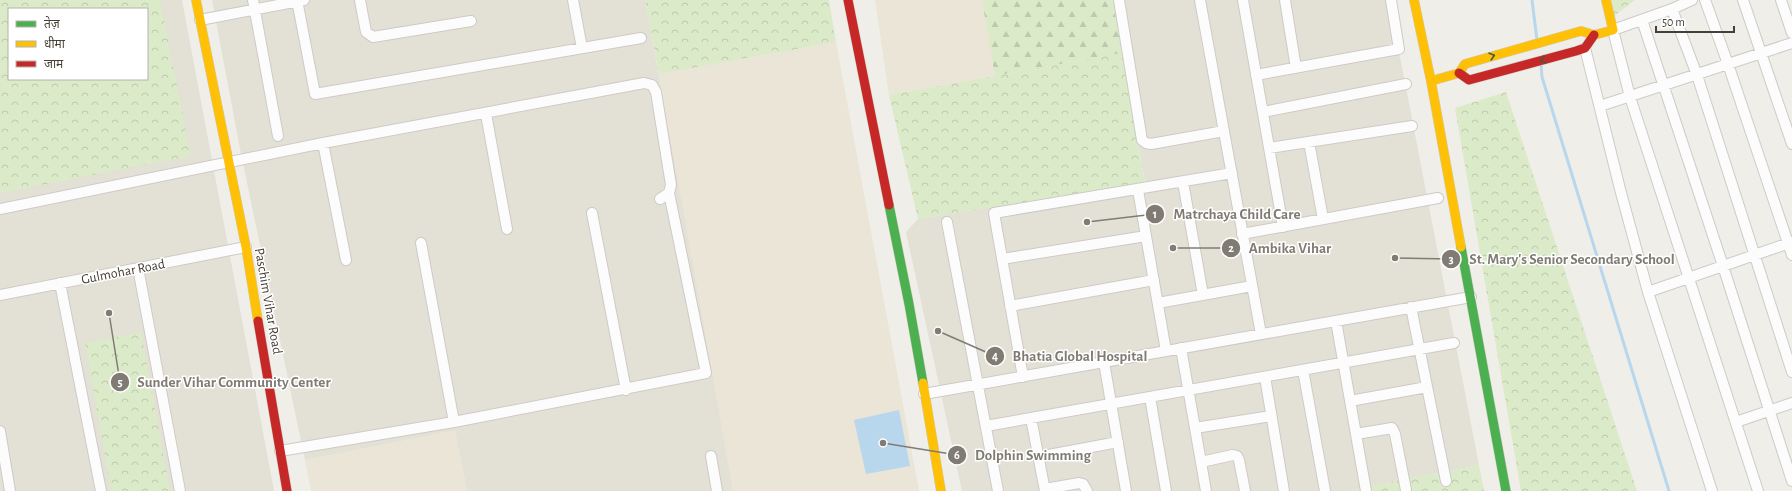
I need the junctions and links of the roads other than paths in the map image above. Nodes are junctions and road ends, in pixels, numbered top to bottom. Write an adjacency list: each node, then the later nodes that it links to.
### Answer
1 (196, 0): 19 (street, Paschim Vihar Road)
2 (300, 0): 17 (street); 27 (street)
3 (360, 0): 20 (street)
4 (573, 0): 27 (street)
5 (848, 0): 98 (street)
6 (1119, 0): 43 (street)
7 (1201, 0): 43 (street)
8 (1243, 0): 33 (street)
9 (1285, 0): 31 (street)
10 (1391, 0): 31 (street)
11 (1414, 0): 35 (street)
12 (1606, 0): 22 (street)
13 (1692, 0): 18 (street)
14 (1705, 0): 30 (street)
15 (1744, 0): 29 (street)
16 (1781, 0): 23 (street)
17 (254, 5): 19 (street); 44 (street)
18 (1672, 9): 21 (street); 34 (street)
19 (200, 20): 49 (street, Paschim Vihar Road)
20 (471, 20)
21 (1642, 20): 22 (street); 37 (street)
22 (1613, 30): 24 (street); 38 (street)
23 (1792, 33)
24 (1594, 36): 28 (street); 32 (street, one-way to 24)
25 (641, 38): 27 (street)
26 (1792, 43): 29 (street)
27 (582, 48)
28 (1581, 49): 32 (street, one-way to 32); 39 (street)
29 (1761, 54): 30 (street); 47 (street)
30 (1728, 64): 34 (street); 63 (street)
31 (1296, 68): 33 (street)
32 (1459, 74): 35 (street)
33 (1256, 75): 40 (street)
34 (1697, 75): 37 (street); 66 (street)
35 (1431, 81): 78 (street)
36 (1406, 84): 40 (street)
37 (1662, 86): 38 (street); 69 (street)
38 (1630, 96): 39 (street); 71 (street)
39 (1600, 106): 75 (street)
40 (1263, 112): 48 (street)
41 (486, 114): 46 (street); 59 (street); 96 (street)
42 (1412, 126): 45 (street)
43 (1224, 131): 50 (street)
44 (278, 136)
45 (1309, 142): 48 (street); 56 (street)
46 (323, 143): 49 (street); 68 (street)
47 (1792, 144)
48 (1269, 148): 58 (street)
49 (229, 163): 54 (street); 64 (street, Paschim Vihar Road)
50 (1232, 173): 51 (street); 60 (street)
51 (1183, 182): 52 (street); 77 (street)
52 (1138, 190): 61 (street); 67 (street)
53 (1438, 198): 56 (street)
54 (0, 209)
55 (592, 212): 96 (street)
56 (1322, 219): 58 (street)
57 (947, 222): 94 (street)
58 (1284, 227): 60 (street)
59 (507, 229)
60 (1242, 234): 74 (street)
61 (1146, 236): 67 (street); 72 (street)
62 (421, 243): 106 (street)
63 (1790, 243): 65 (street); 66 (street)
64 (246, 247): 70 (street, Gulmohar Road); 113 (street, Paschim Vihar Road)
65 (1792, 254)
66 (1755, 255): 69 (street); 91 (street)
67 (1002, 259): 80 (street)
68 (346, 260)
69 (1723, 266): 71 (street); 103 (street)
70 (138, 268): 73 (street, Gulmohar Road); 123 (street)
71 (1689, 277): 75 (street); 107 (street)
72 (1154, 280): 79 (street); 80 (street)
73 (60, 283): 76 (street, Gulmohar Road); 122 (street)
74 (1252, 286): 77 (street); 83 (street)
75 (1648, 292): 137 (street)
76 (0, 295)
77 (1203, 295): 79 (street)
78 (1471, 297): 81 (street); 136 (street)
79 (1158, 303): 87 (street)
80 (1010, 306): 92 (street)
81 (1411, 307): 82 (street); 86 (street)
82 (1336, 321): 83 (street); 89 (street)
83 (1261, 334): 85 (street)
84 (1454, 343): 86 (street)
85 (1181, 348): 87 (street); 97 (street)
86 (1419, 350): 89 (street); 95 (street)
87 (1166, 351): 88 (street)
88 (1104, 362): 92 (street); 102 (street)
89 (1343, 363): 90 (street); 100 (street)
90 (1303, 370): 93 (street); 134 (street)
91 (1792, 372)
92 (1023, 377): 94 (street)
93 (1265, 377): 97 (street); 104 (street)
94 (978, 385): 98 (street); 108 (street)
95 (1427, 387): 100 (street); 117 (street)
96 (626, 390): 106 (street)
97 (1188, 390): 99 (street); 109 (street)
98 (924, 394): 126 (street)
99 (1150, 397): 102 (street); 130 (street)
100 (1350, 401): 111 (street)
101 (1792, 403): 103 (street)
102 (1111, 404): 105 (street); 112 (street)
103 (1770, 410): 107 (street); 118 (street)
104 (1271, 416): 109 (street); 133 (street)
105 (1031, 418): 108 (street); 115 (street)
106 (454, 422): 113 (street)
107 (1736, 422): 138 (street)
108 (986, 426): 127 (street)
109 (1195, 428): 116 (street)
110 (0, 431): 121 (street)
111 (1356, 434): 120 (street); 135 (street)
112 (1118, 442): 115 (street); 129 (street)
113 (280, 451): 124 (street, Paschim Vihar Road)
114 (712, 456): 125 (street)
115 (1038, 457): 119 (street)
116 (1201, 462): 131 (street); 132 (street)
117 (1446, 481)
118 (1792, 481)
119 (1045, 490): 128 (street)
120 (1406, 490)
121 (10, 491)
122 (101, 491)
123 (180, 491)
124 (284, 491)
125 (717, 491)
126 (941, 491)
127 (998, 491)
128 (1087, 491)
129 (1126, 491)
130 (1166, 491)
131 (1206, 491)
132 (1245, 491)
133 (1284, 491)
134 (1324, 491)
135 (1366, 491)
136 (1506, 491)
137 (1712, 491)
138 (1758, 491)

